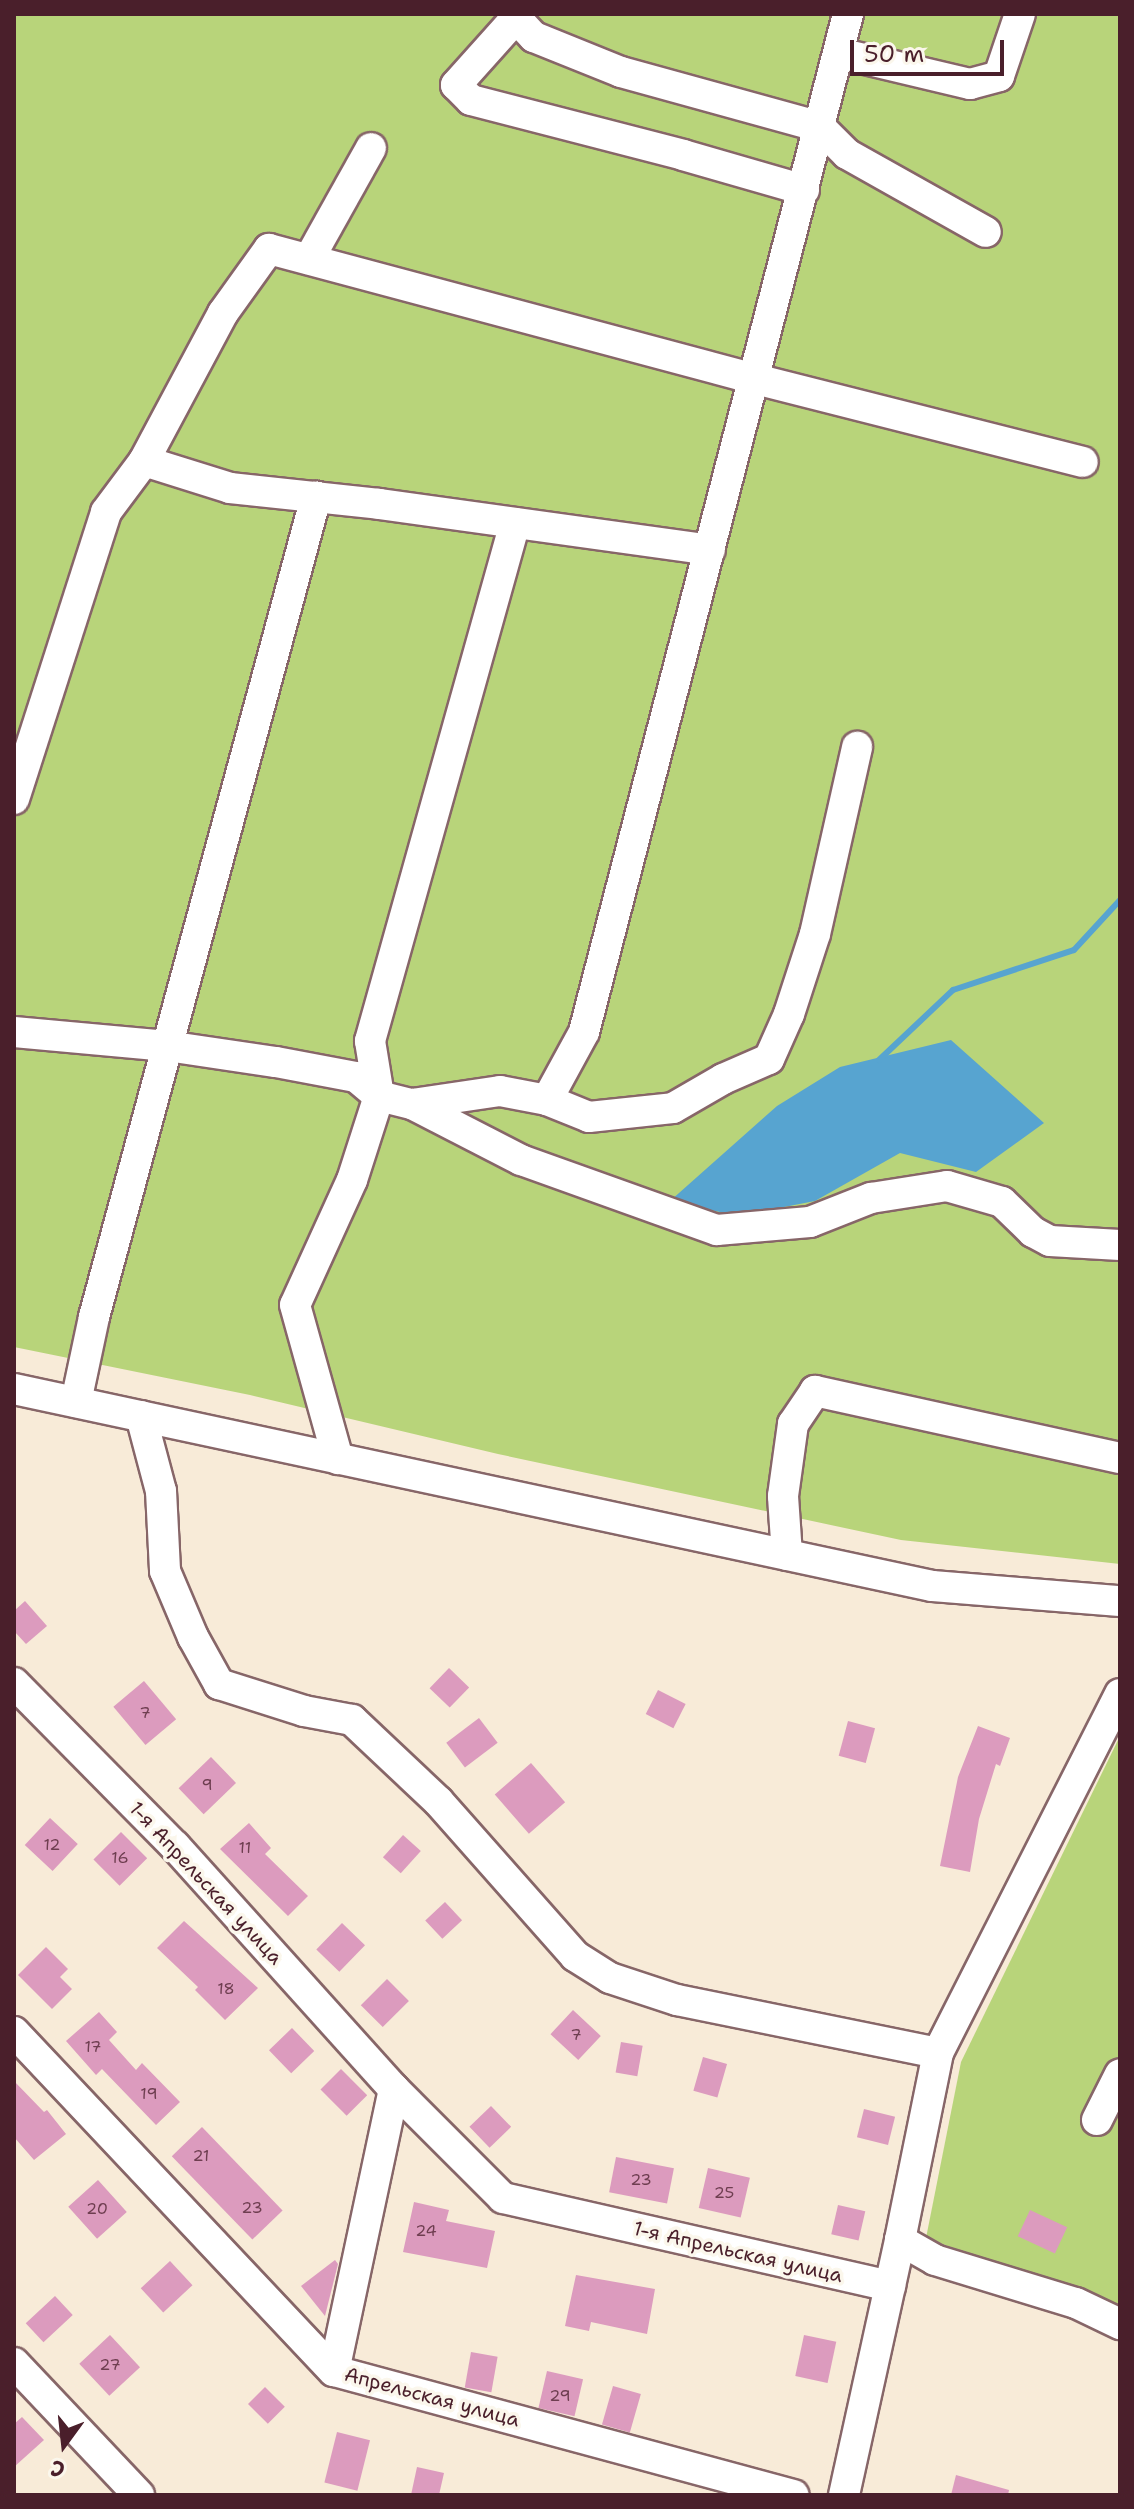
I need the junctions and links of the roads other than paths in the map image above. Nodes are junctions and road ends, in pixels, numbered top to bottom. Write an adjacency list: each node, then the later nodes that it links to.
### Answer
1 (848, 14): 4 (street)
2 (1020, 14): 4 (street)
3 (516, 16): 5 (street); 7 (street)
4 (839, 53): 5 (street)
5 (820, 127): 7 (street); 8 (street)
6 (371, 148): 9 (street)
7 (804, 190): 10 (street)
8 (986, 232)
9 (309, 259): 10 (street); 11 (street)
10 (755, 379): 12 (street); 15 (street)
11 (144, 461): 13 (street); 17 (street)
12 (1083, 462)
13 (316, 497): 14 (street); 19 (street)
14 (515, 523): 15 (street); 20 (street)
15 (710, 550): 21 (street)
16 (857, 747): 21 (street)
17 (14, 799)
18 (14, 1032): 19 (street)
19 (167, 1046): 20 (street); 25 (street)
20 (379, 1096): 22 (street); 28 (street)
21 (547, 1100): 22 (street)
22 (412, 1104): 23 (street)
23 (1120, 1245)
24 (14, 1389): 25 (street)
25 (76, 1402): 26 (street)
26 (141, 1416): 28 (street); 34 (street)
27 (1120, 1458): 29 (street)
28 (338, 1459): 29 (street)
29 (787, 1555): 30 (street)
30 (1120, 1601)
31 (14, 1683): 36 (street, 1-я Апрельская улица)
32 (1120, 1694): 34 (street)
33 (14, 2032): 42 (street, Апрельская улица)
34 (938, 2053): 38 (street)
35 (1120, 2074): 37 (street)
36 (394, 2089): 39 (street, 1-я Апрельская улица); 42 (street)
37 (1097, 2120)
38 (900, 2240): 39 (street); 40 (street)
39 (890, 2286): 45 (street)
40 (1120, 2324)
41 (14, 2363): 43 (street)
42 (334, 2371): 44 (street, Апрельская улица)
43 (139, 2495)
44 (794, 2495)
45 (844, 2495)

